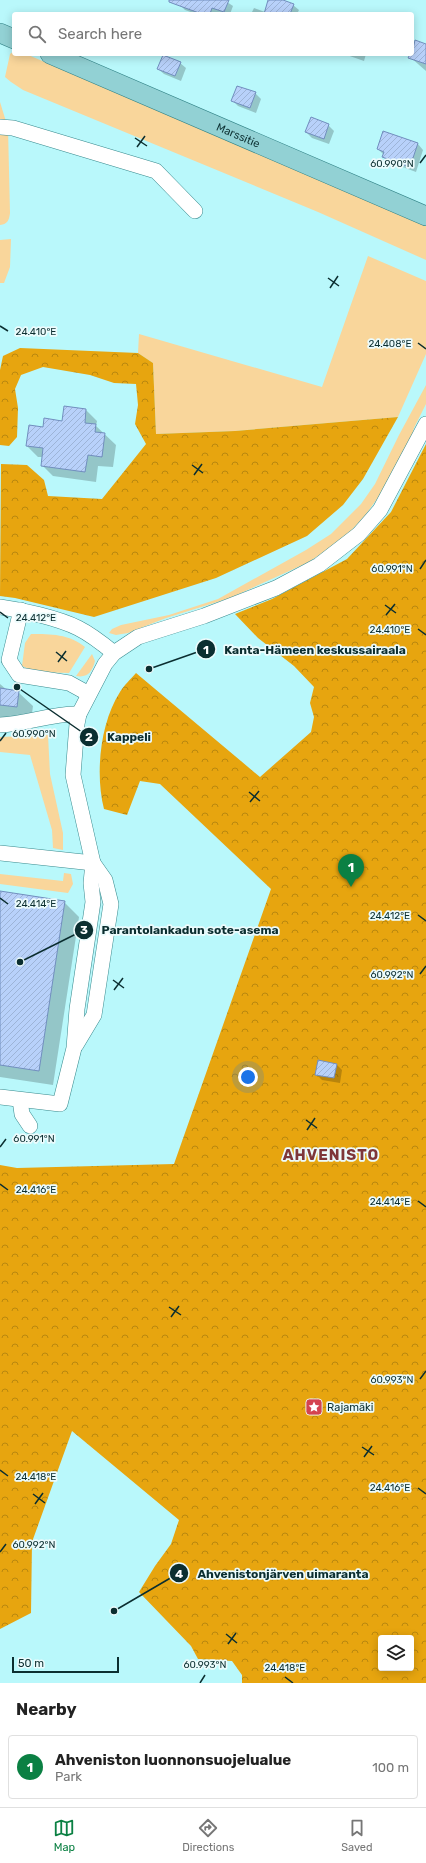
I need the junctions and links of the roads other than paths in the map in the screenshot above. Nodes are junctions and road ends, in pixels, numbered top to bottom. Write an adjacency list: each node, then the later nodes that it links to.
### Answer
1 (0, 33): 2 (main road)
2 (12, 38)
3 (55, 56): 6 (main road, Marssitie)
4 (0, 127): 5 (street)
5 (195, 211)
6 (426, 216)
7 (426, 424): 10 (street)
8 (0, 607): 9 (street)
9 (21, 610): 10 (street); 11 (street)
10 (114, 653): 12 (street)
11 (4, 659): 12 (street)
12 (89, 694): 13 (street)
13 (79, 714): 14 (street); 16 (street)
14 (0, 725)
15 (0, 853): 16 (street)
16 (93, 863): 18 (street)
17 (0, 1097): 18 (street)
18 (20, 1100): 19 (street)
19 (30, 1126)

